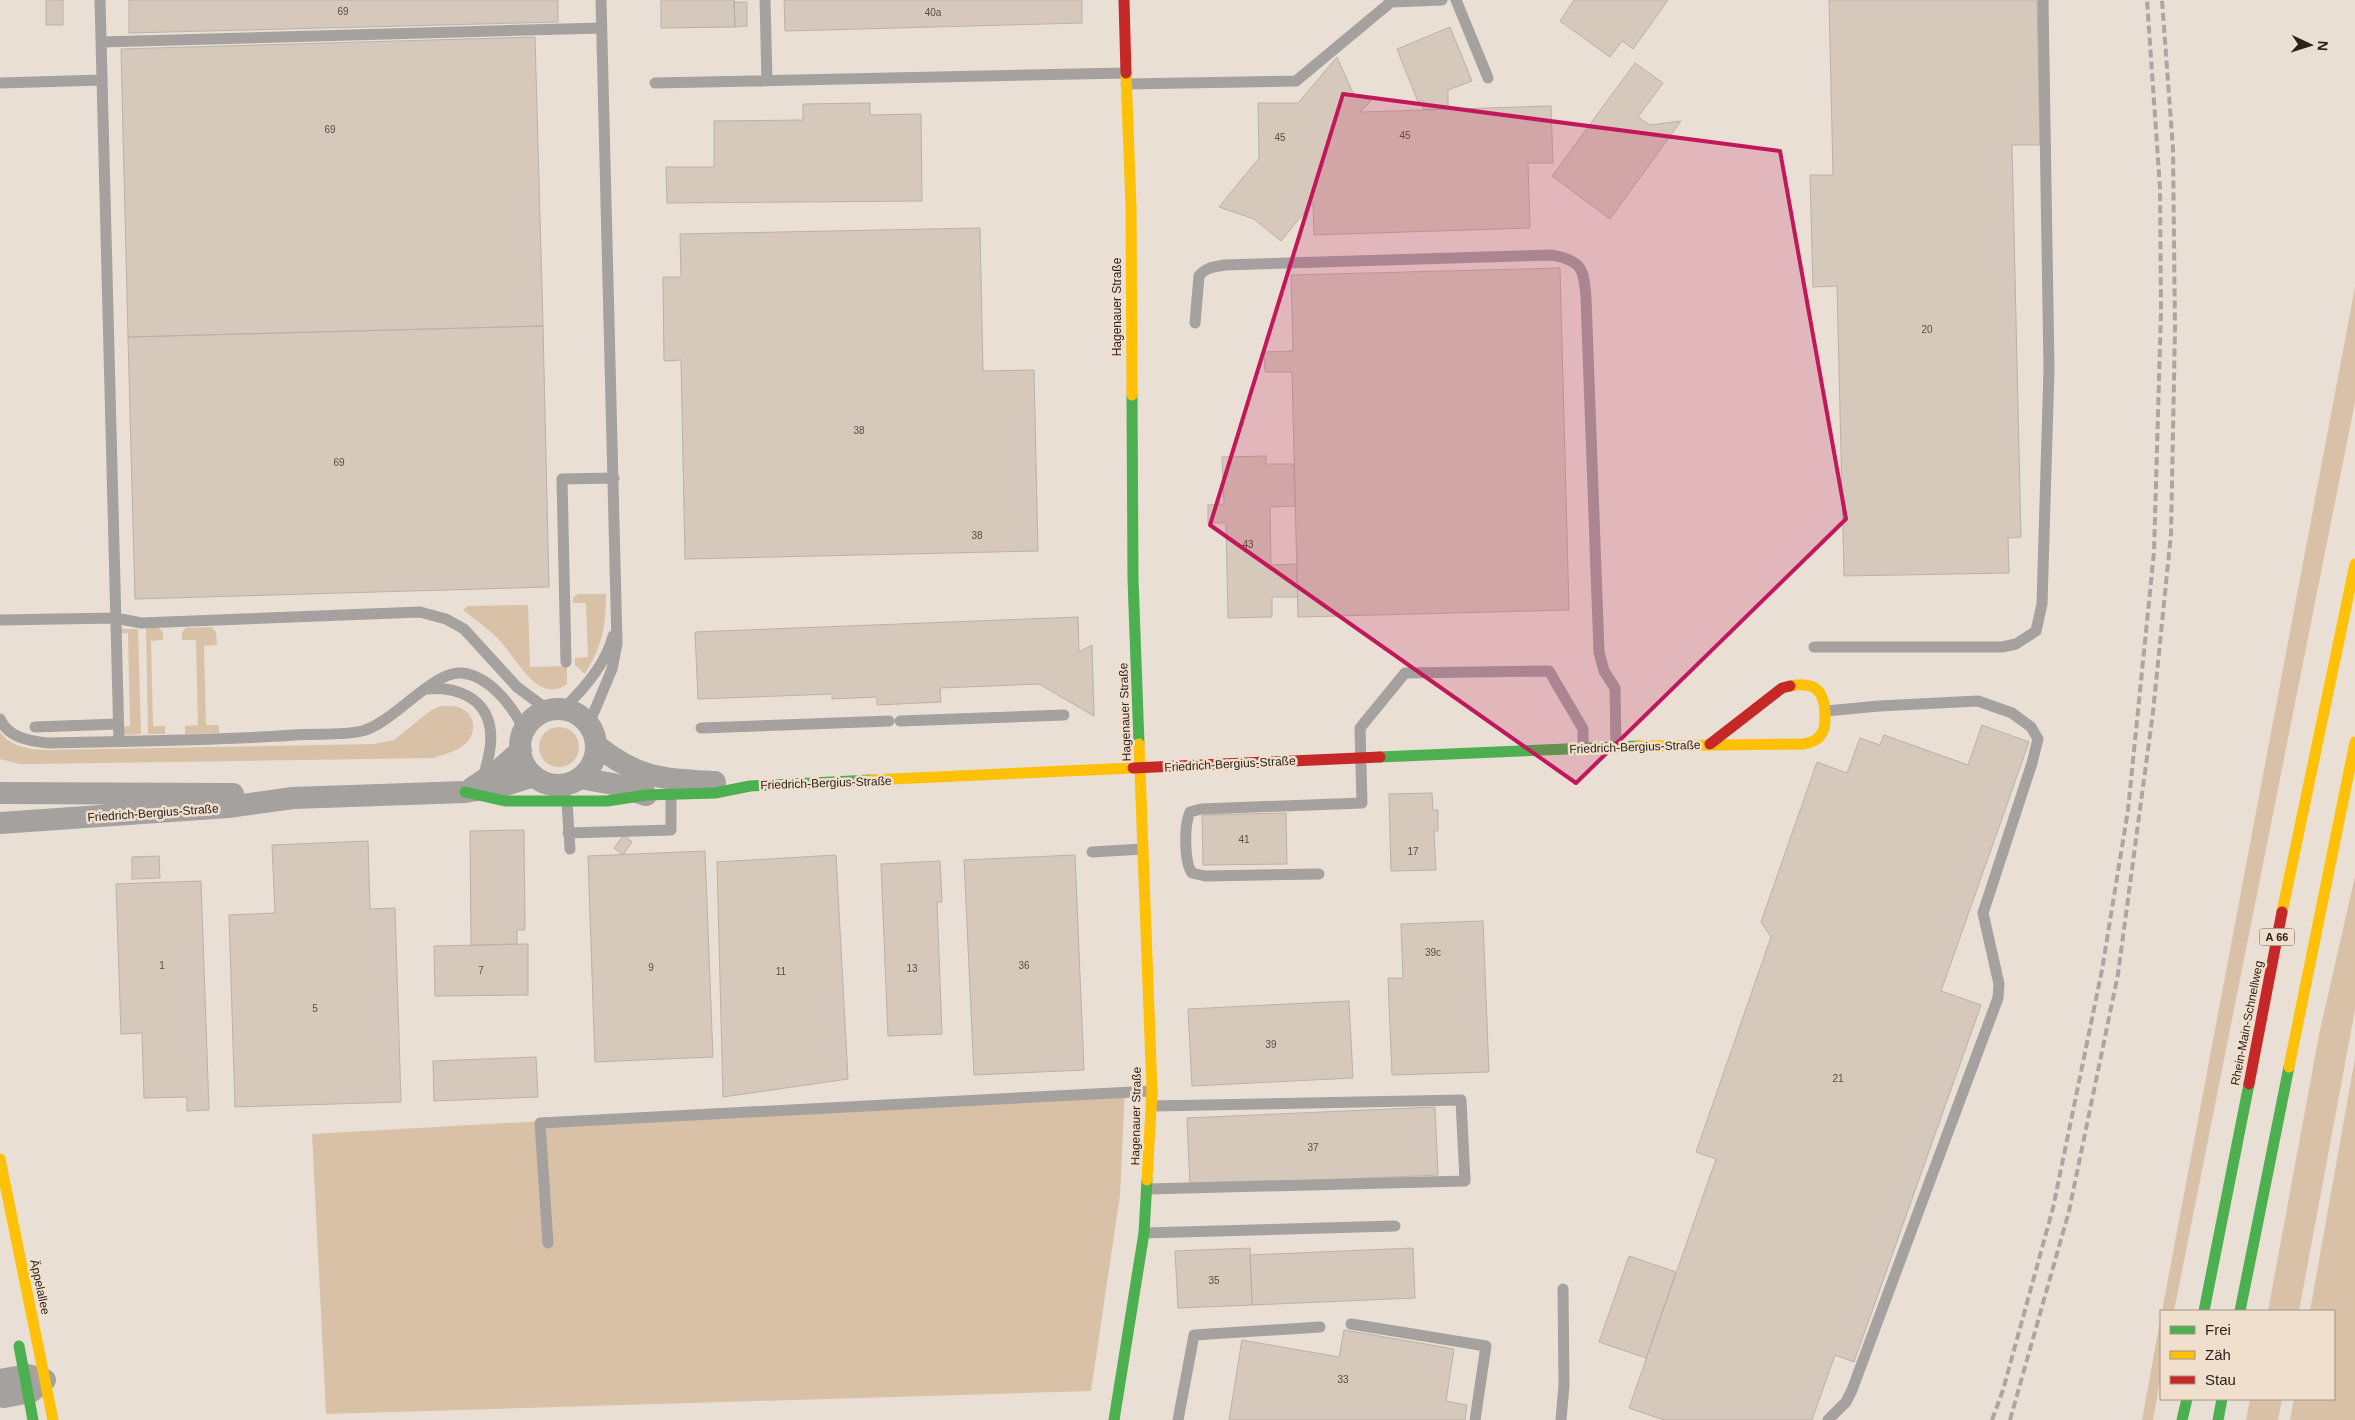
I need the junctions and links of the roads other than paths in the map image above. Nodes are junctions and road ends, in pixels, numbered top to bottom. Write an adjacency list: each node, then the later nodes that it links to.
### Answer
1 (100, 0): 10 (lane)
2 (601, 0): 9 (lane)
3 (766, 0): 14 (lane)
4 (1124, 0): 11 (main road, Hagenauer Straße)
5 (1442, 0): 8 (lane)
6 (1456, 0): 12 (lane)
7 (2043, 0): 23 (lane)
8 (1390, 1): 11 (lane)
9 (601, 28): 10 (lane); 18 (lane)
10 (101, 42): 13 (lane)
11 (1126, 78): 14 (lane); 42 (main road, Hagenauer Straße)
12 (1488, 78)
13 (102, 80): 16 (lane); 20 (lane)
14 (767, 81): 15 (lane)
15 (654, 83)
16 (0, 84)
17 (1195, 323): 39 (lane)
18 (614, 478): 22 (lane); 24 (lane)
19 (2355, 564): 65 (main road, Rhein-Main-Schnellweg / A 66)
20 (116, 618): 21 (lane); 26 (lane); 30 (lane)
21 (0, 620)
22 (618, 620): 26 (lane); 31 (lane)
23 (1814, 647)
24 (566, 662)
25 (426, 689): 34 (lane); 35 (lane); 45 (lane)
26 (556, 709): 31 (street); 34 (street)
27 (1826, 711): 37 (main road, Friedrich-Bergius-Straße); 37 (main road, Friedrich-Bergius-Straße); 81 (lane)
28 (1064, 715): 33 (lane)
29 (0, 719): 35 (lane)
30 (118, 724): 32 (lane); 35 (lane)
31 (589, 724): 38 (street)
32 (35, 727)
33 (700, 728)
34 (522, 740): 43 (street); 45 (street)
35 (119, 742)
36 (2355, 742): 66 (main road)
37 (1710, 744): 39 (main road, Friedrich-Bergius-Straße)
38 (596, 745): 44 (street, Friedrich-Bergius-Straße); 46 (street)
39 (1616, 747): 40 (main road, Friedrich-Bergius-Straße)
40 (1583, 749): 41 (main road, Friedrich-Bergius-Straße); 41 (lane)
41 (1361, 759): 42 (main road, Friedrich-Bergius-Straße); 56 (lane)
42 (1140, 768): 44 (main road, Friedrich-Bergius-Straße); 54 (main road, Hagenauer Straße)
43 (534, 776): 45 (street, Friedrich-Bergius-Straße); 46 (street, Friedrich-Bergius-Straße)
44 (750, 786): 49 (main road, Friedrich-Bergius-Straße)
45 (473, 787): 46 (main road, Friedrich-Bergius-Straße); 50 (street, Friedrich-Bergius-Straße)
46 (570, 788): 48 (street, Friedrich-Bergius-Straße); 52 (lane)
47 (4, 790): 50 (street, Friedrich-Bergius-Straße)
48 (646, 795): 49 (main road, Friedrich-Bergius-Straße)
49 (671, 795): 52 (lane)
50 (294, 798): 51 (street, Friedrich-Bergius-Straße)
51 (4, 827)
52 (568, 833): 53 (lane)
53 (570, 849)
54 (1145, 849): 55 (lane); 57 (main road, Hagenauer Straße)
55 (1092, 852)
56 (1319, 874)
57 (1152, 1091): 58 (main road, Hagenauer Straße); 63 (lane)
58 (1152, 1106): 60 (main road, Hagenauer Straße); 60 (lane)
59 (0, 1159): 71 (main road, Äppelallee)
60 (1148, 1190): 62 (main road, Hagenauer Straße)
61 (1395, 1226): 62 (lane)
62 (1144, 1233): 77 (main road, Hagenauer Straße)
63 (548, 1243)
64 (1563, 1289): 80 (lane)
65 (2204, 1310)
66 (2240, 1310)
67 (1351, 1324): 79 (lane)
68 (1320, 1327): 78 (lane)
69 (16, 1331): 71 (main road, Äppelallee)
70 (0, 1380): 71 (street)
71 (32, 1383): 72 (street); 75 (main road, Äppelallee); 76 (main road, Äppelallee)
72 (0, 1396)
73 (2187, 1400): 82 (main road)
74 (2222, 1400): 83 (main road)
75 (34, 1420)
76 (53, 1420)
77 (1114, 1420)
78 (1178, 1420)
79 (1475, 1420)
80 (1562, 1420)
81 (1828, 1420)
82 (2182, 1420)
83 (2218, 1420)

